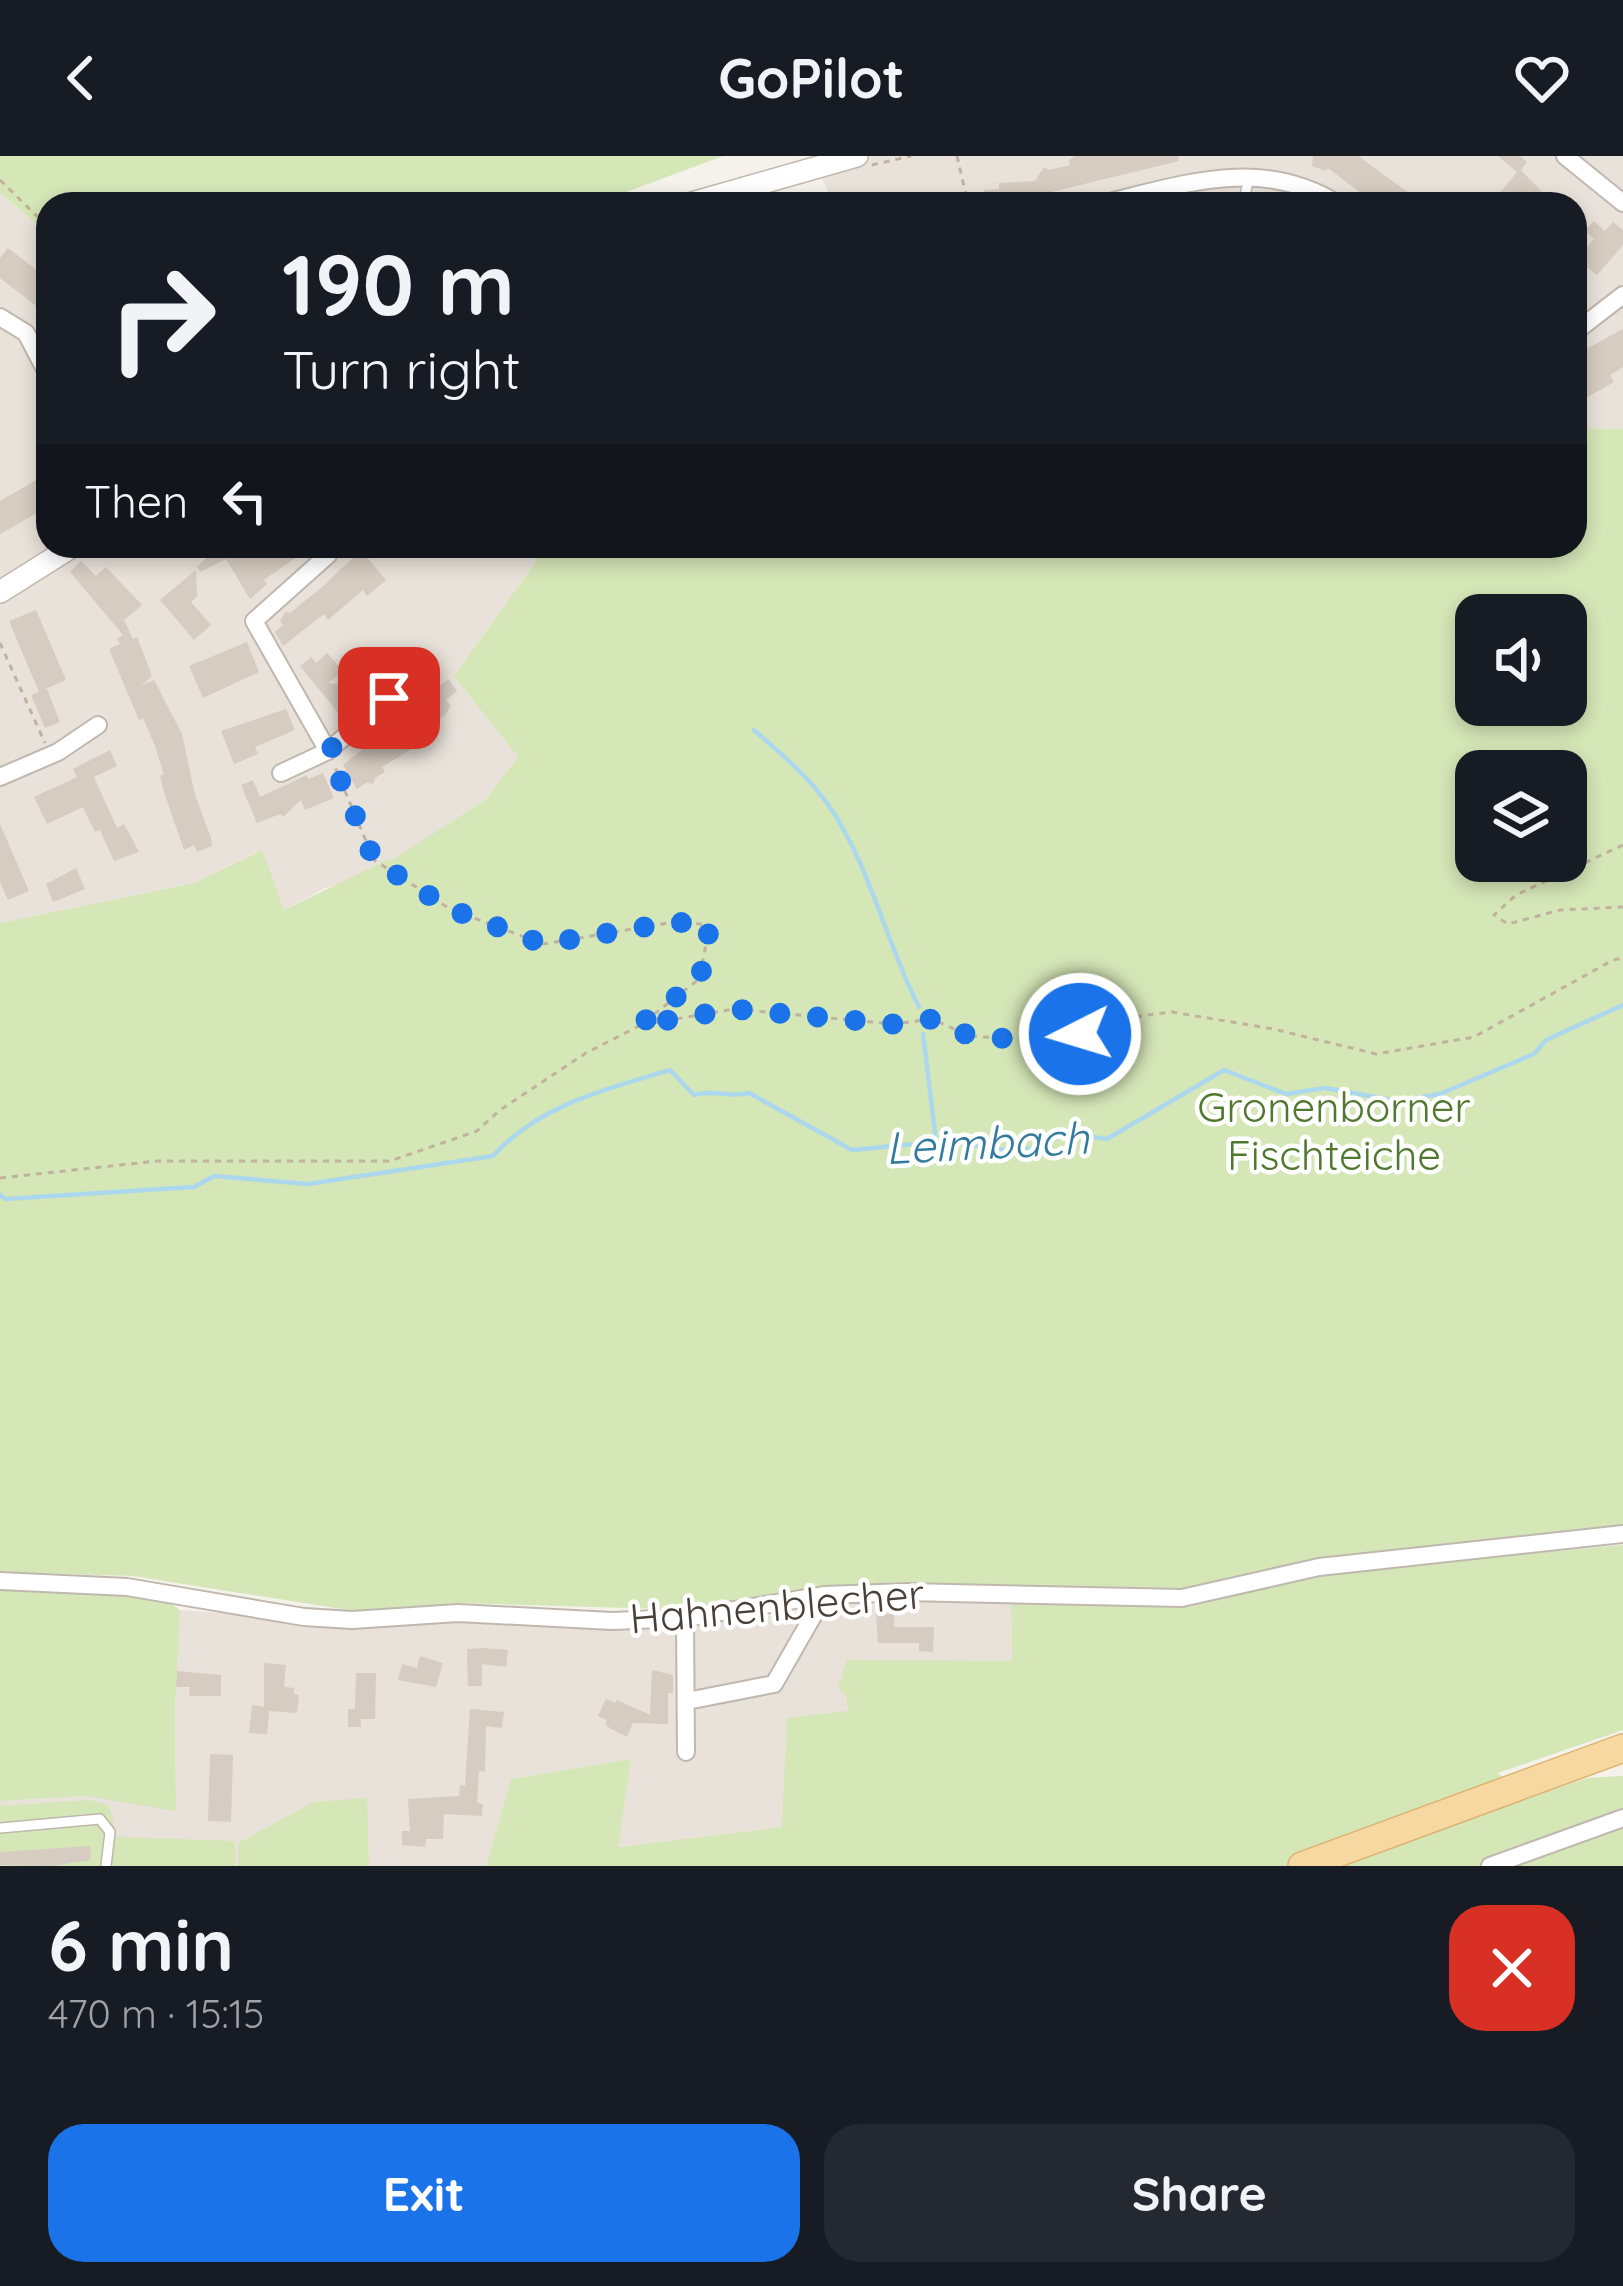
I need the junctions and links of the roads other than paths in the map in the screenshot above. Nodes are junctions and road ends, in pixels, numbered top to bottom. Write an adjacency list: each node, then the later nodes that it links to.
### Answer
1 (857, 156): 3 (street)
2 (1565, 156): 9 (street)
3 (806, 162): 5 (street)
4 (1250, 173): 6 (street); 7 (lane); 8 (street)
5 (722, 192)
6 (1176, 192)
7 (1246, 192)
8 (1317, 192)
9 (1623, 202)
10 (1623, 295): 12 (street)
11 (0, 317): 13 (street)
12 (1587, 323)
13 (36, 352)
14 (54, 558): 16 (street)
15 (325, 558): 19 (street)
16 (0, 592)
17 (420, 671): 19 (street)
18 (98, 724): 21 (street)
19 (328, 751): 20 (street)
20 (280, 773)
21 (0, 777)
22 (1623, 1534): 24 (street, Hahnenblecher)
23 (0, 1581): 25 (street, Hahnenblecher)
24 (824, 1595): 25 (street, Hahnenblecher); 26 (street)
25 (685, 1618): 26 (street)
26 (687, 1701): 28 (street)
27 (1623, 1748): 32 (main road)
28 (686, 1752)
29 (1623, 1818): 33 (street)
30 (0, 1828): 31 (lane)
31 (106, 1866)
32 (1302, 1866)
33 (1490, 1866)

